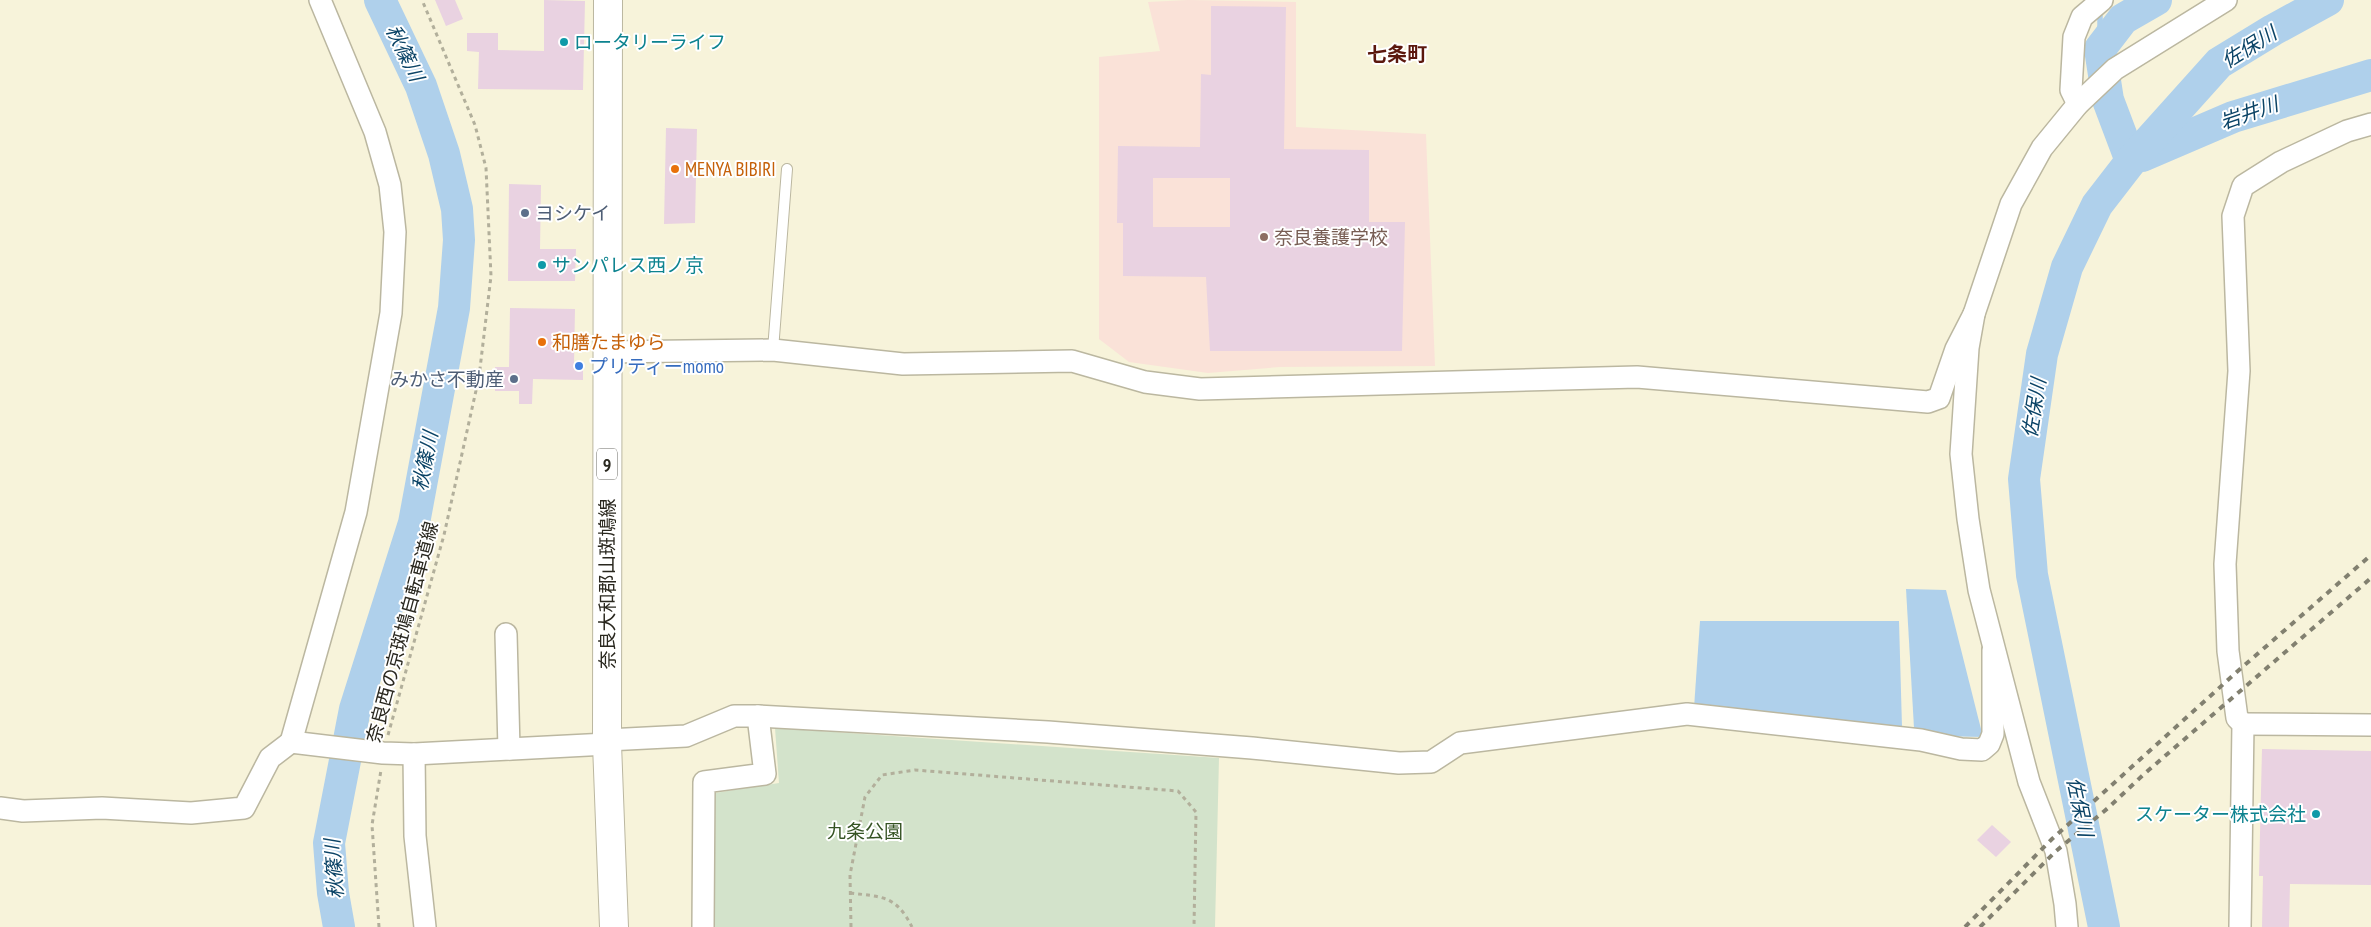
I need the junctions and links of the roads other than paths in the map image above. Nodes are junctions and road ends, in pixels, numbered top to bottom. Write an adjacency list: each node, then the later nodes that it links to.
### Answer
1 (320, 0): 17 (street)
2 (608, 0): 10 (main road, 奈良大和郡山斑鳩線 / 9)
3 (2102, 0): 5 (street)
4 (2226, 0): 5 (street)
5 (2083, 99): 8 (street)
6 (2371, 124): 14 (street)
7 (787, 169): 9 (lane)
8 (1974, 314): 9 (street); 12 (street)
9 (773, 350): 10 (street)
10 (607, 352): 16 (main road, 奈良大和郡山斑鳩線 / 9)
11 (506, 634): 18 (street)
12 (1993, 650): 13 (street); 24 (street)
13 (758, 716): 16 (street); 23 (street)
14 (2243, 724): 15 (street); 25 (street)
15 (2371, 725)
16 (607, 742): 18 (street); 22 (main road, 奈良大和郡山斑鳩線 / 9)
17 (298, 743): 19 (street); 20 (street)
18 (508, 749): 19 (street)
19 (414, 754): 21 (street)
20 (0, 808)
21 (425, 927)
22 (614, 927)
23 (703, 927)
24 (2067, 927)
25 (2240, 927)

